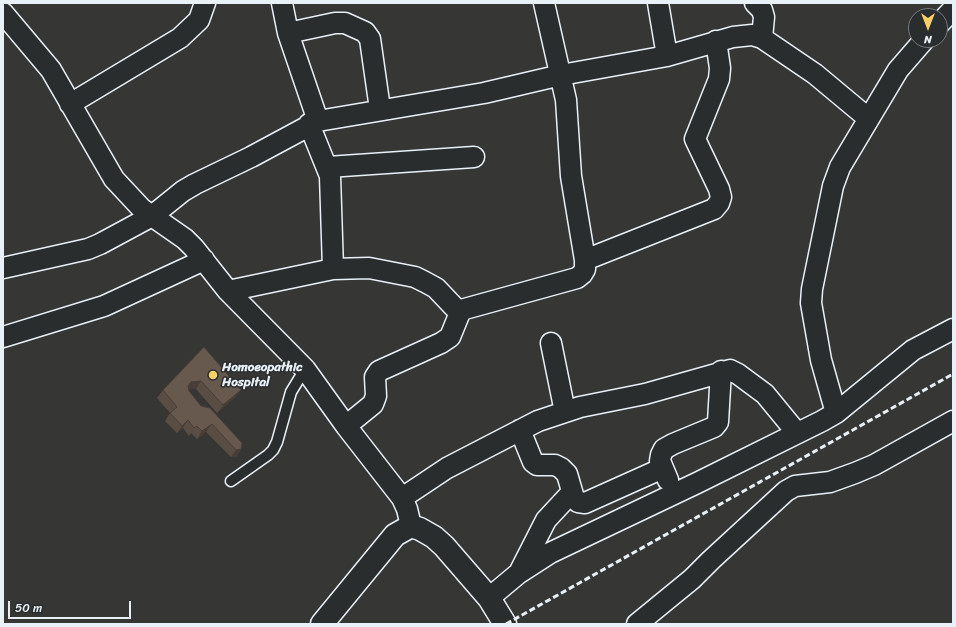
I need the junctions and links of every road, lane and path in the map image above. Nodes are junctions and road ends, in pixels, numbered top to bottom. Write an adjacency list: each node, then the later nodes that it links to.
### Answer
1 (205, 3): 13 (street)
2 (282, 3): 7 (street)
3 (544, 3): 12 (street)
4 (658, 3): 11 (street)
5 (755, 3): 8 (street)
6 (3, 13): 13 (street)
7 (288, 33): 14 (street); 16 (street)
8 (762, 38): 9 (street); 15 (street)
9 (716, 41): 11 (street); 21 (street)
10 (917, 48): 15 (street)
11 (667, 56): 12 (street)
12 (561, 75): 14 (street); 21 (street)
13 (70, 104): 19 (street)
14 (380, 109): 16 (street)
15 (869, 119): 32 (street)
16 (314, 122): 18 (street); 19 (street)
17 (474, 157): 18 (street)
18 (328, 167): 23 (street)
19 (152, 216): 20 (street); 22 (street)
20 (204, 260): 24 (street); 27 (street)
21 (586, 260): 25 (street)
22 (3, 268)
23 (333, 268): 24 (street); 25 (street)
24 (228, 291): 29 (street)
25 (461, 310): 34 (street)
26 (953, 329): 32 (street)
27 (3, 337)
28 (551, 343): 31 (street)
29 (305, 369): 34 (street); 38 (lane)
30 (721, 371): 31 (street); 36 (street); 37 (street)
31 (566, 412): 35 (street)
32 (836, 413): 36 (street)
33 (953, 421): 47 (street)
34 (346, 426): 41 (street)
35 (520, 430): 39 (street); 41 (street)
36 (798, 433): 40 (street)
37 (663, 468): 39 (street); 40 (street)
38 (231, 481)
39 (572, 492): 43 (street)
40 (674, 494): 43 (street)
41 (402, 498): 42 (street)
42 (410, 526): 44 (street); 45 (street)
43 (519, 573): 44 (street)
44 (491, 600): 46 (street)
45 (322, 624)
46 (505, 624)
47 (637, 624)

